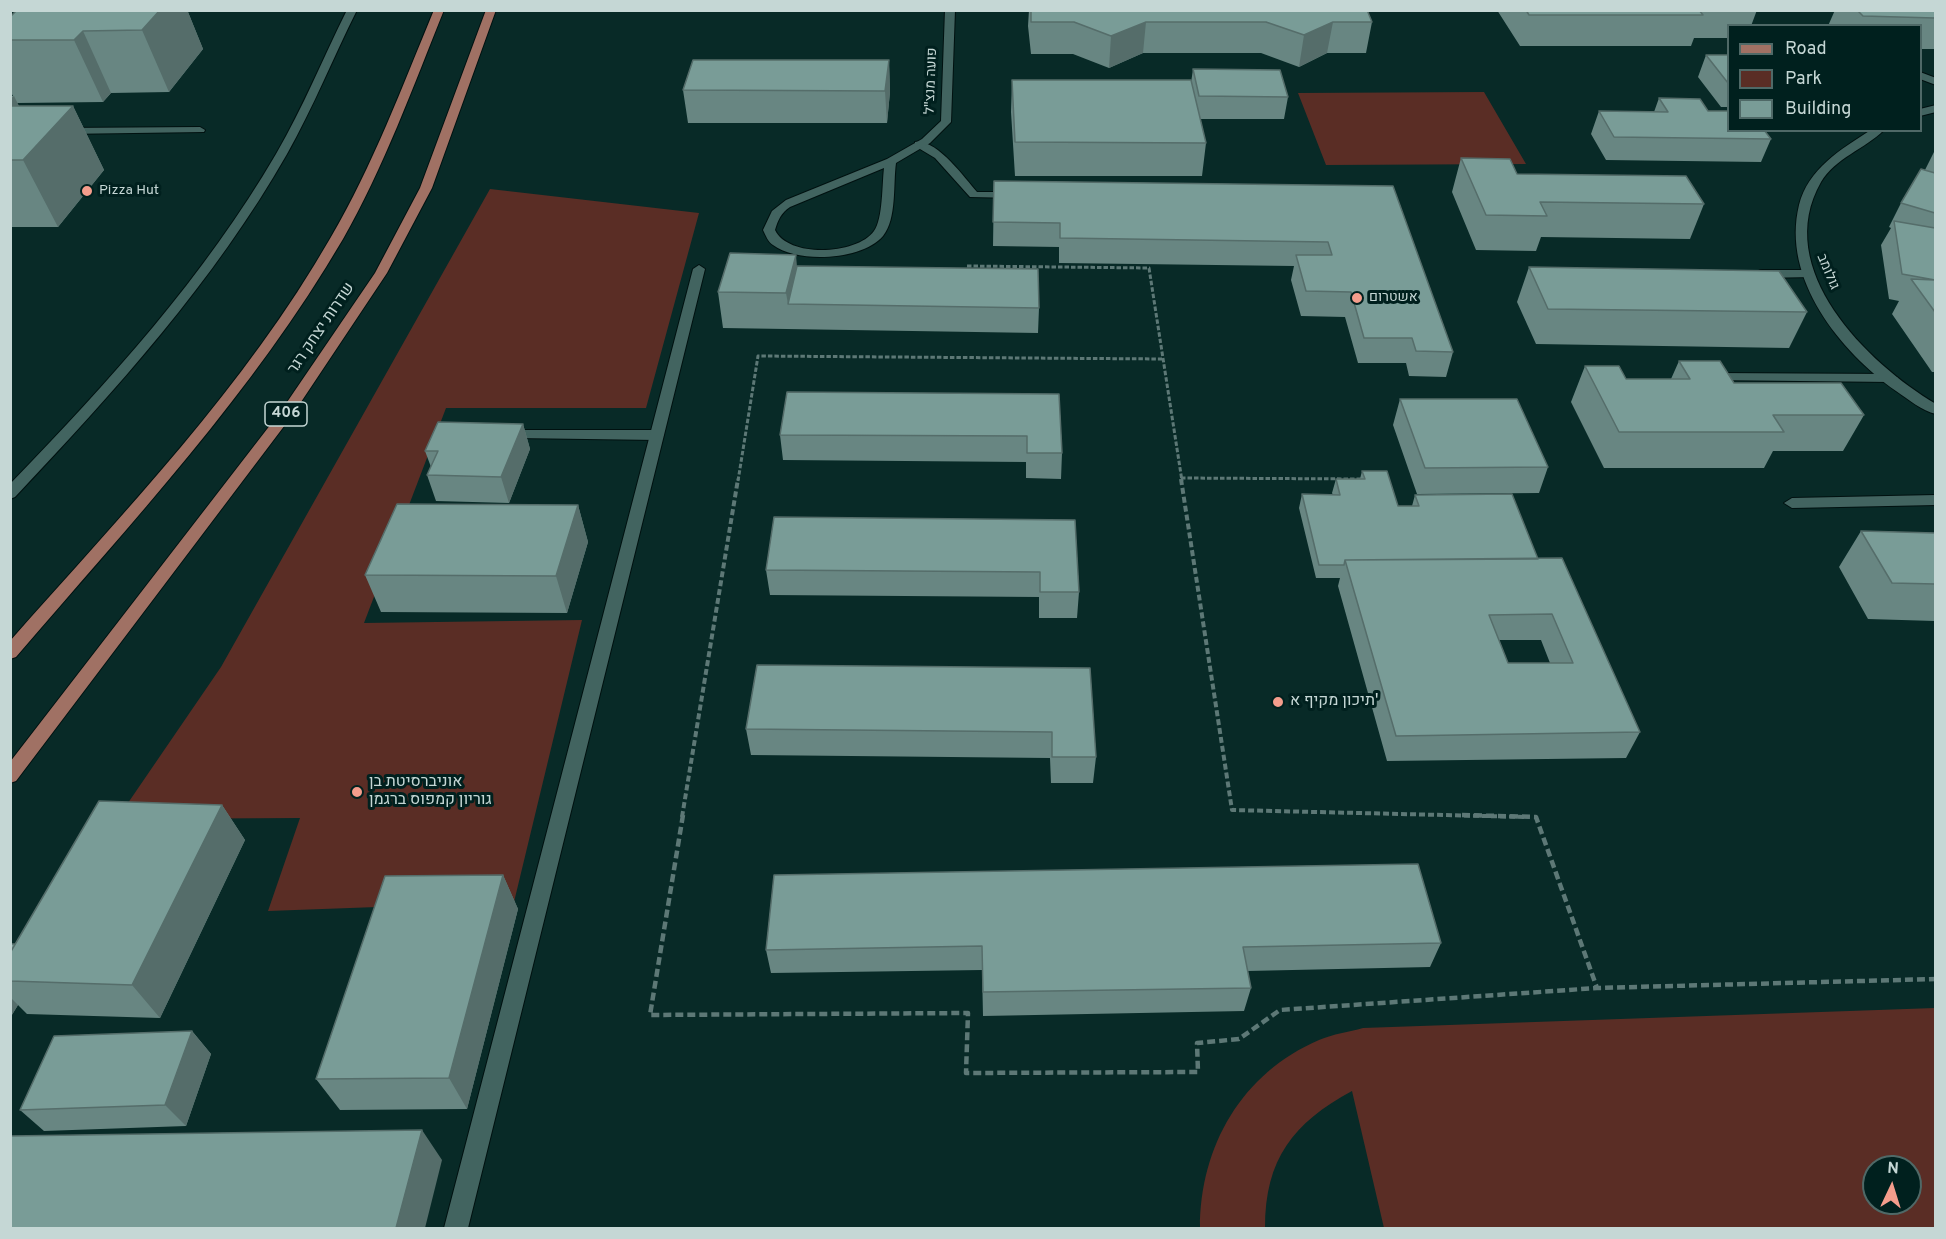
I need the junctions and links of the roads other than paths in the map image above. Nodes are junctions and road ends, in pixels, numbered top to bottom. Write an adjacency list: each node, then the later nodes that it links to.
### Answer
1 (352, 10): 19 (street)
2 (439, 10): 22 (main road)
3 (491, 10): 23 (main road, שדרות יצחק רגר / 406)
4 (950, 10): 8 (street, פועה מנצ"ל)
5 (200, 130): 6 (street)
6 (46, 132)
7 (1876, 132): 13 (street, גולומב)
8 (919, 144): 9 (street, פועה מנצ"ל); 10 (street)
9 (891, 160): 9 (street, פועה מנצ"ל)
10 (1033, 196)
11 (699, 269): 18 (street)
12 (1750, 274): 13 (street)
13 (1810, 274): 15 (street, גולומב)
14 (1713, 377): 15 (street)
15 (1891, 378): 16 (street, גולומב)
16 (1935, 410)
17 (520, 435): 18 (street)
18 (657, 435): 24 (street)
19 (10, 494)
20 (1935, 501): 21 (street)
21 (1792, 503)
22 (10, 653)
23 (10, 776)
24 (456, 1228)

